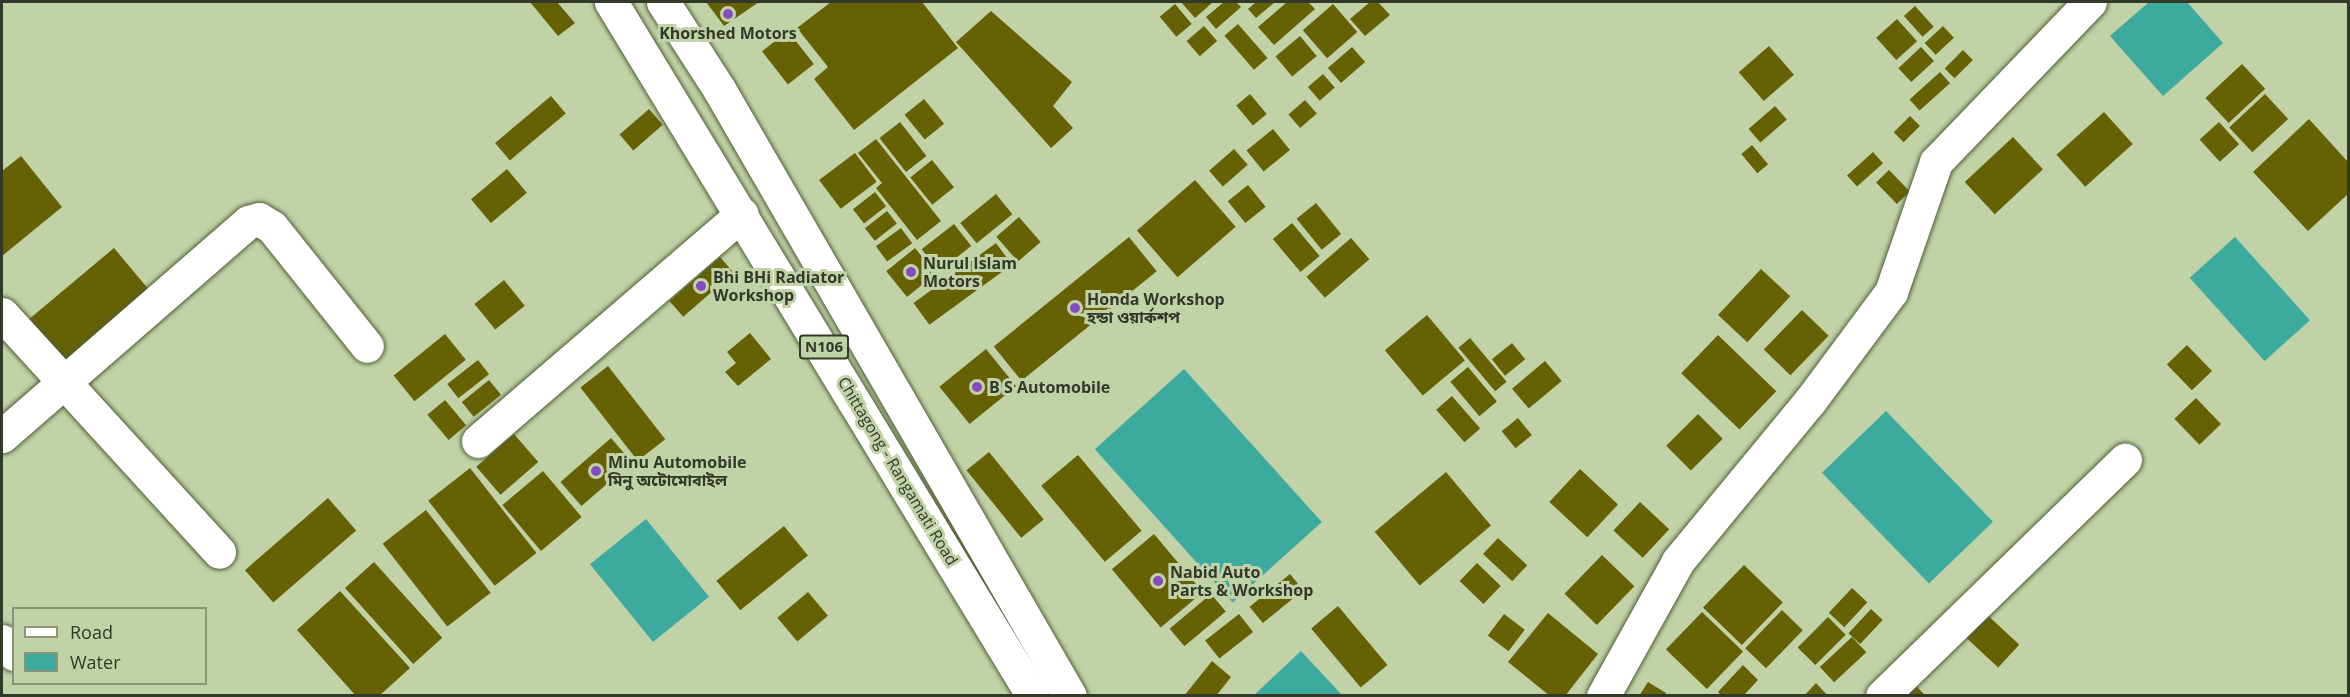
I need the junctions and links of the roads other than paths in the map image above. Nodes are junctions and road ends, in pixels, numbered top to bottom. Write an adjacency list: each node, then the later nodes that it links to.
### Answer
1 (611, 2): 4 (main road, Chittagong - Rangamati Road / N106)
2 (663, 2): 13 (main road, Chittagong - Rangamati Road / N106)
3 (2090, 2): 14 (main road)
4 (742, 214): 9 (main road); 12 (main road, Chittagong - Rangamati Road / N106)
5 (2, 314): 7 (main road)
6 (367, 346): 7 (main road)
7 (63, 381): 8 (main road); 11 (main road)
8 (2, 436)
9 (478, 441)
10 (2125, 460): 15 (main road)
11 (219, 552)
12 (1033, 696)
13 (1070, 696)
14 (1603, 696)
15 (1882, 696)

